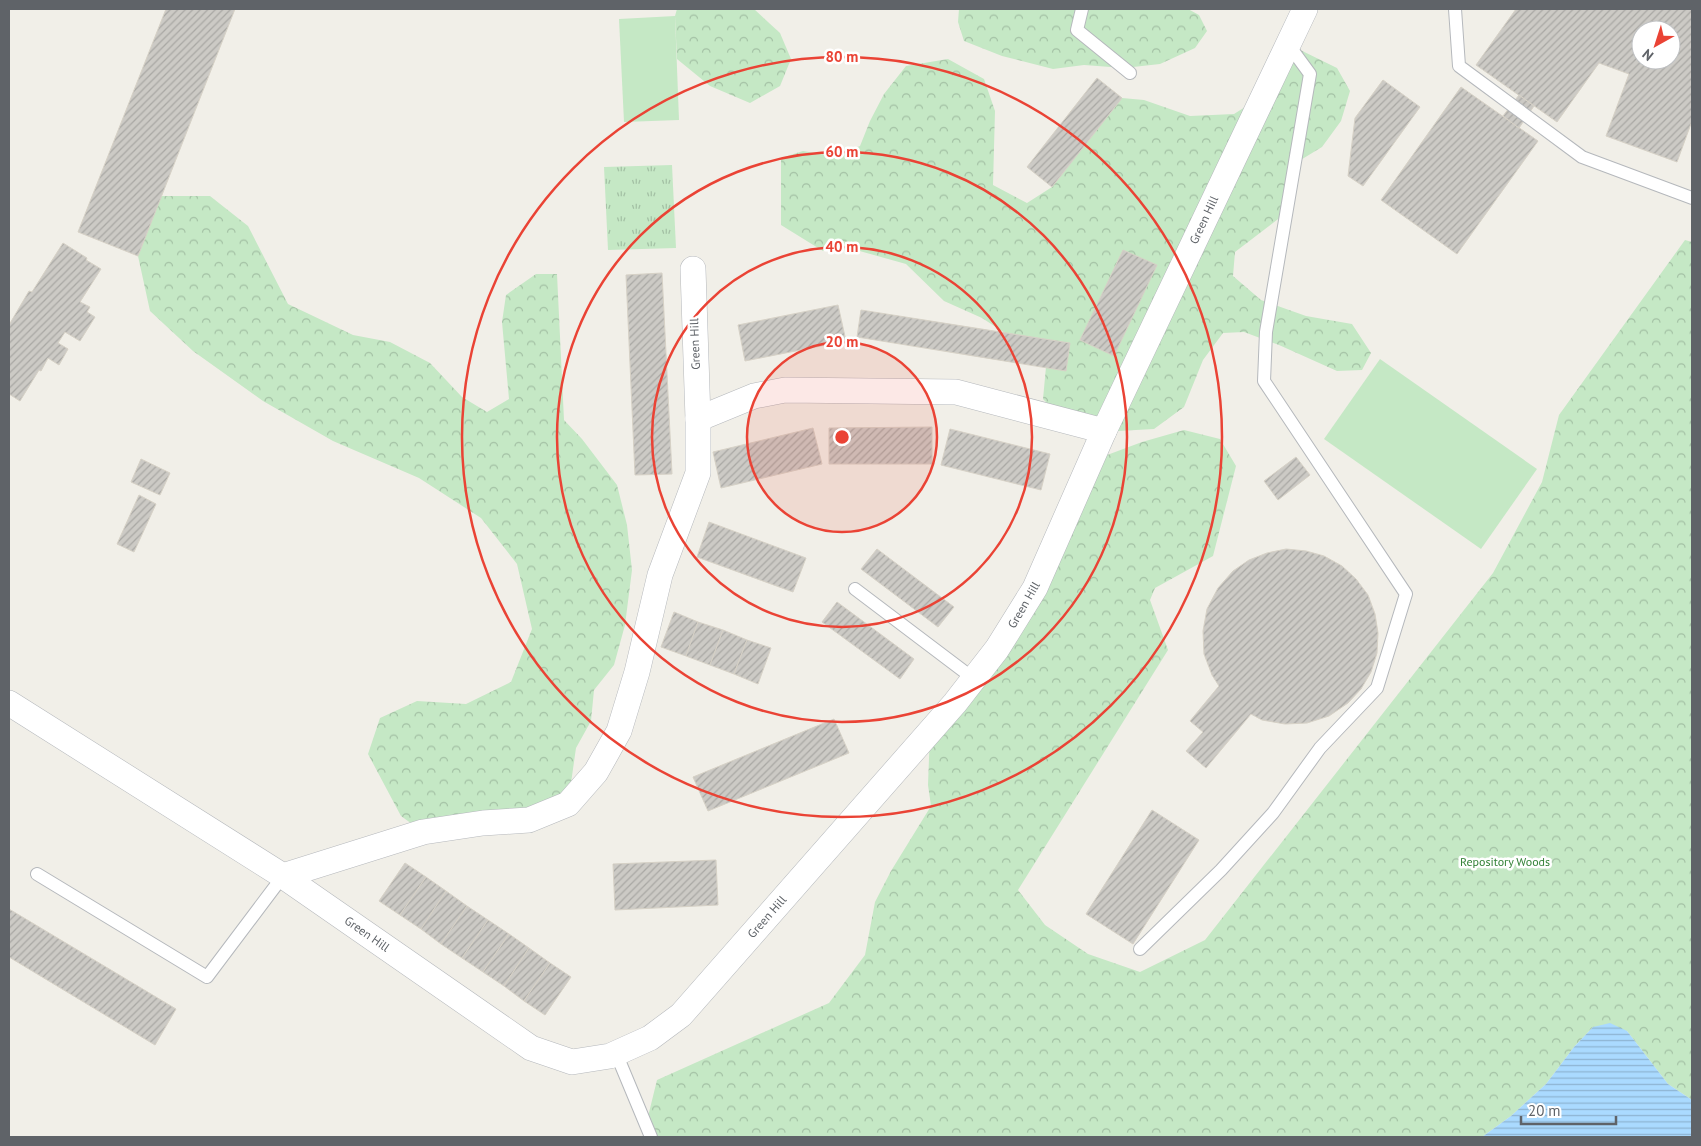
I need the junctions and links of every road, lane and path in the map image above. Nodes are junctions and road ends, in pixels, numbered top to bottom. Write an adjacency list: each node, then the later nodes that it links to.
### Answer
1 (1082, 9): 5 (lane)
2 (1305, 9): 4 (street, Green Hill)
3 (1455, 9): 6 (lane)
4 (1288, 44): 9 (street, Green Hill); 15 (lane)
5 (1130, 73)
6 (1692, 198)
7 (693, 269): 8 (street, Green Hill)
8 (698, 419): 9 (street); 14 (street, Green Hill)
9 (1104, 431): 11 (street, Green Hill)
10 (855, 589): 11 (lane)
11 (974, 678): 16 (street, Green Hill)
12 (9, 703): 14 (street, Green Hill)
13 (37, 874): 14 (lane)
14 (283, 876): 16 (street, Green Hill)
15 (1140, 949)
16 (616, 1054): 17 (lane)
17 (651, 1137)

